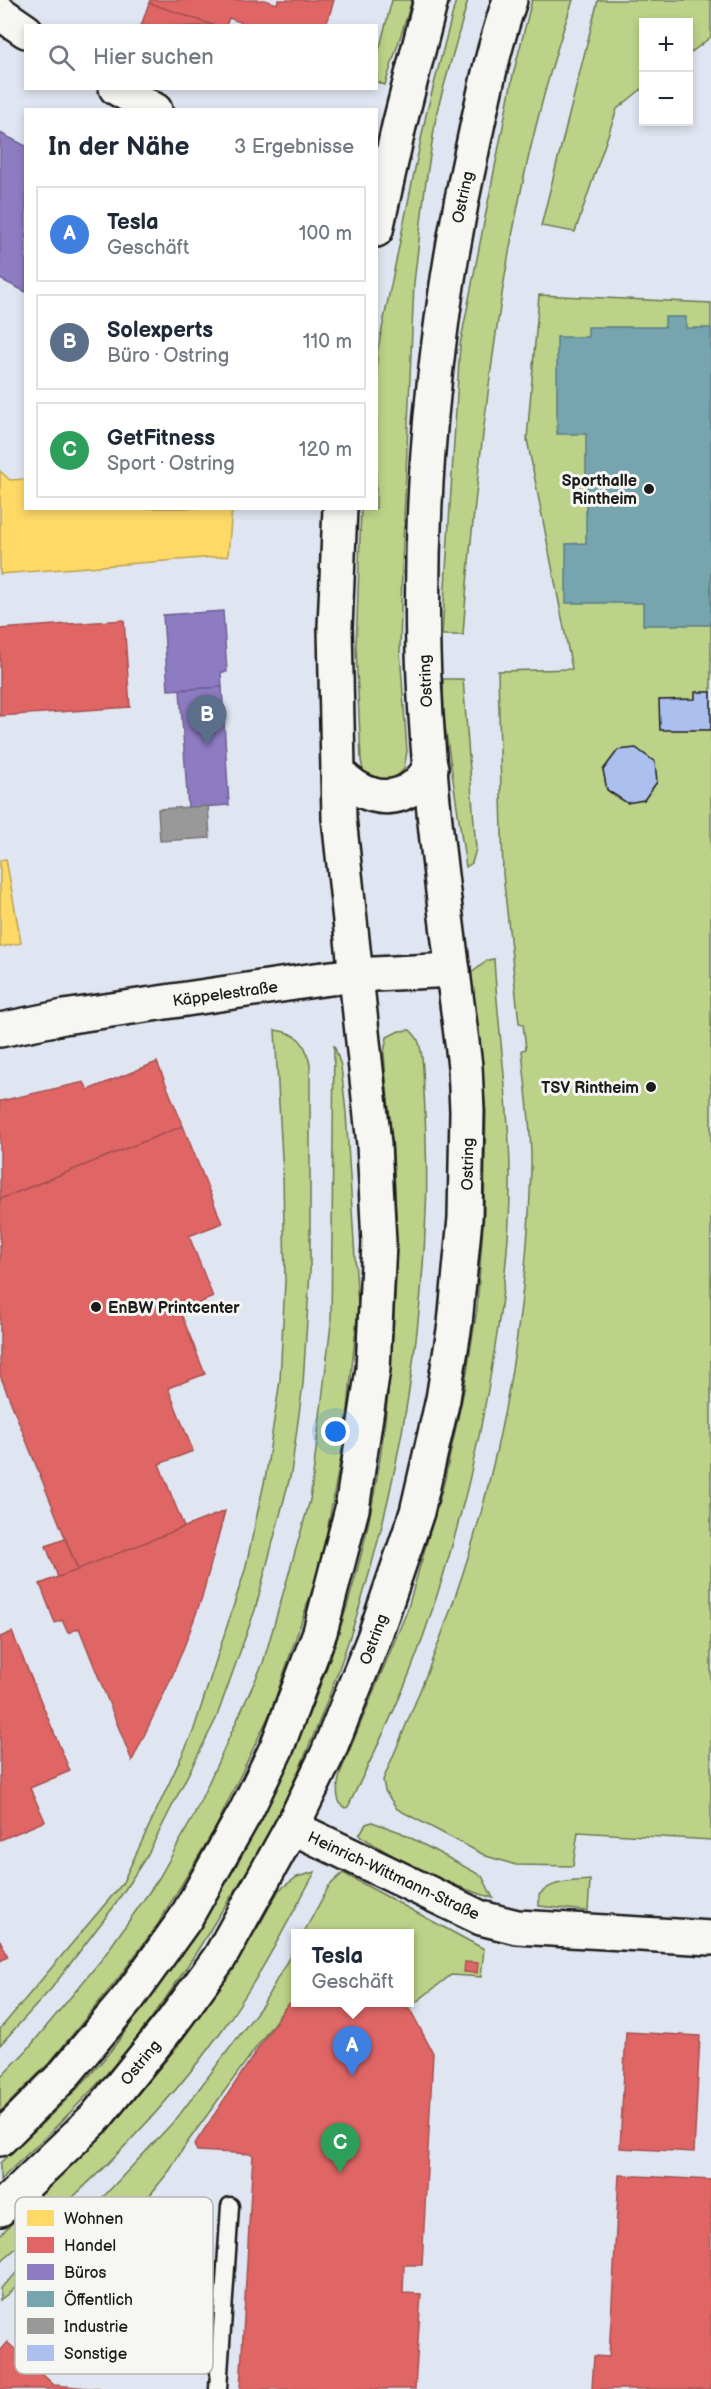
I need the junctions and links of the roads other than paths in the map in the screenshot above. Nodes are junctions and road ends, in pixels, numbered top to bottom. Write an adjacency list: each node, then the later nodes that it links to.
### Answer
1 (431, 0): 7 (main road)
2 (510, 0): 9 (main road, Ostring)
3 (0, 13): 4 (main road)
4 (24, 30)
5 (120, 90): 6 (main road)
6 (151, 108)
7 (378, 214)
8 (340, 510): 10 (main road)
9 (431, 768): 10 (main road); 11 (main road, Ostring)
10 (338, 772): 12 (main road)
11 (453, 970): 12 (main road, Käppelestraße); 14 (main road, Ostring)
12 (355, 975): 13 (main road, Käppelestraße); 16 (main road)
13 (0, 1030)
14 (292, 1827): 15 (main road, Heinrich-Wittmann-Straße); 18 (main road, Ostring)
15 (711, 1938)
16 (0, 2139)
17 (230, 2206): 19 (lane)
18 (0, 2209)
19 (218, 2389)

